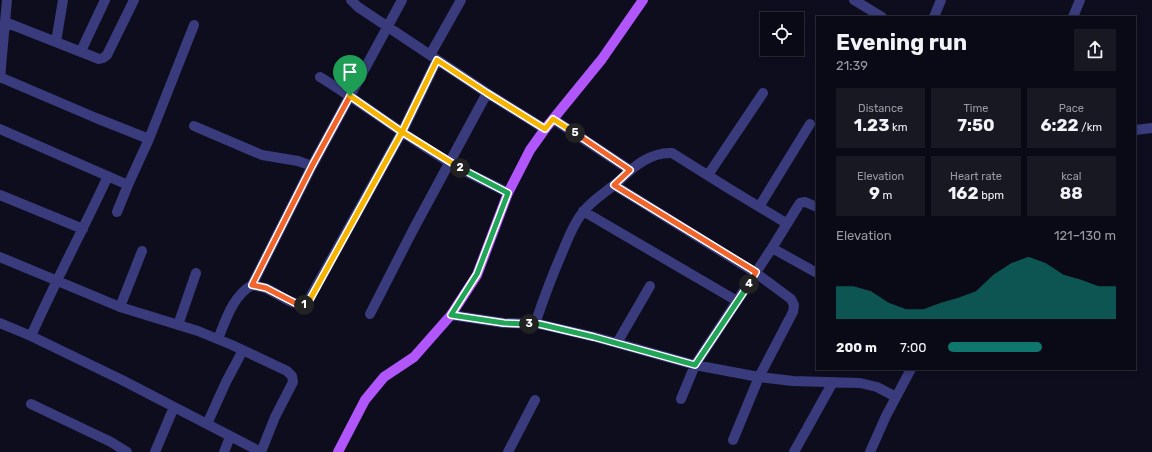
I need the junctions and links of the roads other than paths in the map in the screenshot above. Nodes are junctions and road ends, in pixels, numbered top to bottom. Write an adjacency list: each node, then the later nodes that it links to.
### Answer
1 (7, 0): 15 (street)
2 (63, 0): 18 (street)
3 (105, 0): 19 (street)
4 (134, 0): 19 (street)
5 (351, 0): 17 (street)
6 (402, 0): 17 (street)
7 (461, 0): 20 (street)
8 (643, 0): 26 (main road)
9 (854, 0): 12 (street)
10 (941, 0): 13 (street)
11 (1080, 0): 14 (street)
12 (880, 16)
13 (934, 16)
14 (1073, 16)
15 (5, 22): 18 (street); 21 (street)
16 (194, 24): 34 (street)
17 (387, 27): 20 (street); 25 (street)
18 (56, 42): 19 (street)
19 (81, 51)
20 (434, 58): 23 (street); 33 (street)
21 (0, 78): 34 (street)
22 (320, 78): 25 (street)
23 (487, 93): 31 (street); 35 (street)
24 (763, 93): 39 (street)
25 (350, 96): 33 (street); 36 (street)
26 (553, 119): 31 (main road); 37 (street)
27 (810, 124): 44 (street)
28 (194, 126): 36 (street)
29 (1152, 128): 32 (street)
30 (0, 129): 38 (street)
31 (545, 129): 42 (main road)
32 (1136, 130)
33 (402, 132): 35 (street); 57 (street)
34 (149, 139): 40 (street)
35 (449, 161): 42 (street); 61 (street)
36 (312, 166): 57 (street)
37 (630, 170): 39 (street); 41 (street)
38 (108, 176): 40 (street); 49 (street)
39 (708, 176): 44 (street)
40 (128, 185): 47 (street)
41 (614, 185): 46 (street); 53 (street)
42 (508, 193): 62 (main road)
43 (0, 195): 49 (street)
44 (759, 207): 48 (street)
45 (816, 207): 48 (street)
46 (583, 211): 59 (street); 64 (street)
47 (117, 212)
48 (786, 223): 50 (street)
49 (83, 229): 56 (street)
50 (772, 248): 53 (street); 54 (street)
51 (142, 251): 60 (street)
52 (0, 257): 56 (street)
53 (756, 272): 59 (street); 72 (street)
54 (816, 272)
55 (196, 273): 65 (street)
56 (56, 280): 60 (street); 66 (street)
57 (252, 285): 67 (street)
58 (650, 286): 68 (street)
59 (737, 301): 70 (street)
60 (120, 307): 65 (street)
61 (370, 314)
62 (451, 315): 64 (street); 86 (main road)
63 (0, 323): 66 (street)
64 (535, 324): 68 (street)
65 (178, 325): 67 (street)
66 (31, 336): 78 (street)
67 (218, 339): 69 (street)
68 (617, 343): 70 (street)
69 (243, 350): 79 (street); 85 (street)
70 (695, 365): 72 (street); 75 (street)
71 (910, 370): 74 (street)
72 (760, 377): 73 (street); 81 (street)
73 (833, 382): 74 (street); 88 (street)
74 (896, 396): 89 (street)
75 (681, 399)
76 (535, 400): 87 (street)
77 (31, 404): 82 (street)
78 (174, 407): 79 (street); 83 (street)
79 (207, 424): 80 (street)
80 (230, 437): 84 (street); 85 (street)
81 (733, 440)
82 (127, 452)
83 (156, 452)
84 (224, 452)
85 (261, 452)
86 (338, 452)
87 (508, 452)
88 (794, 452)
89 (870, 452)

